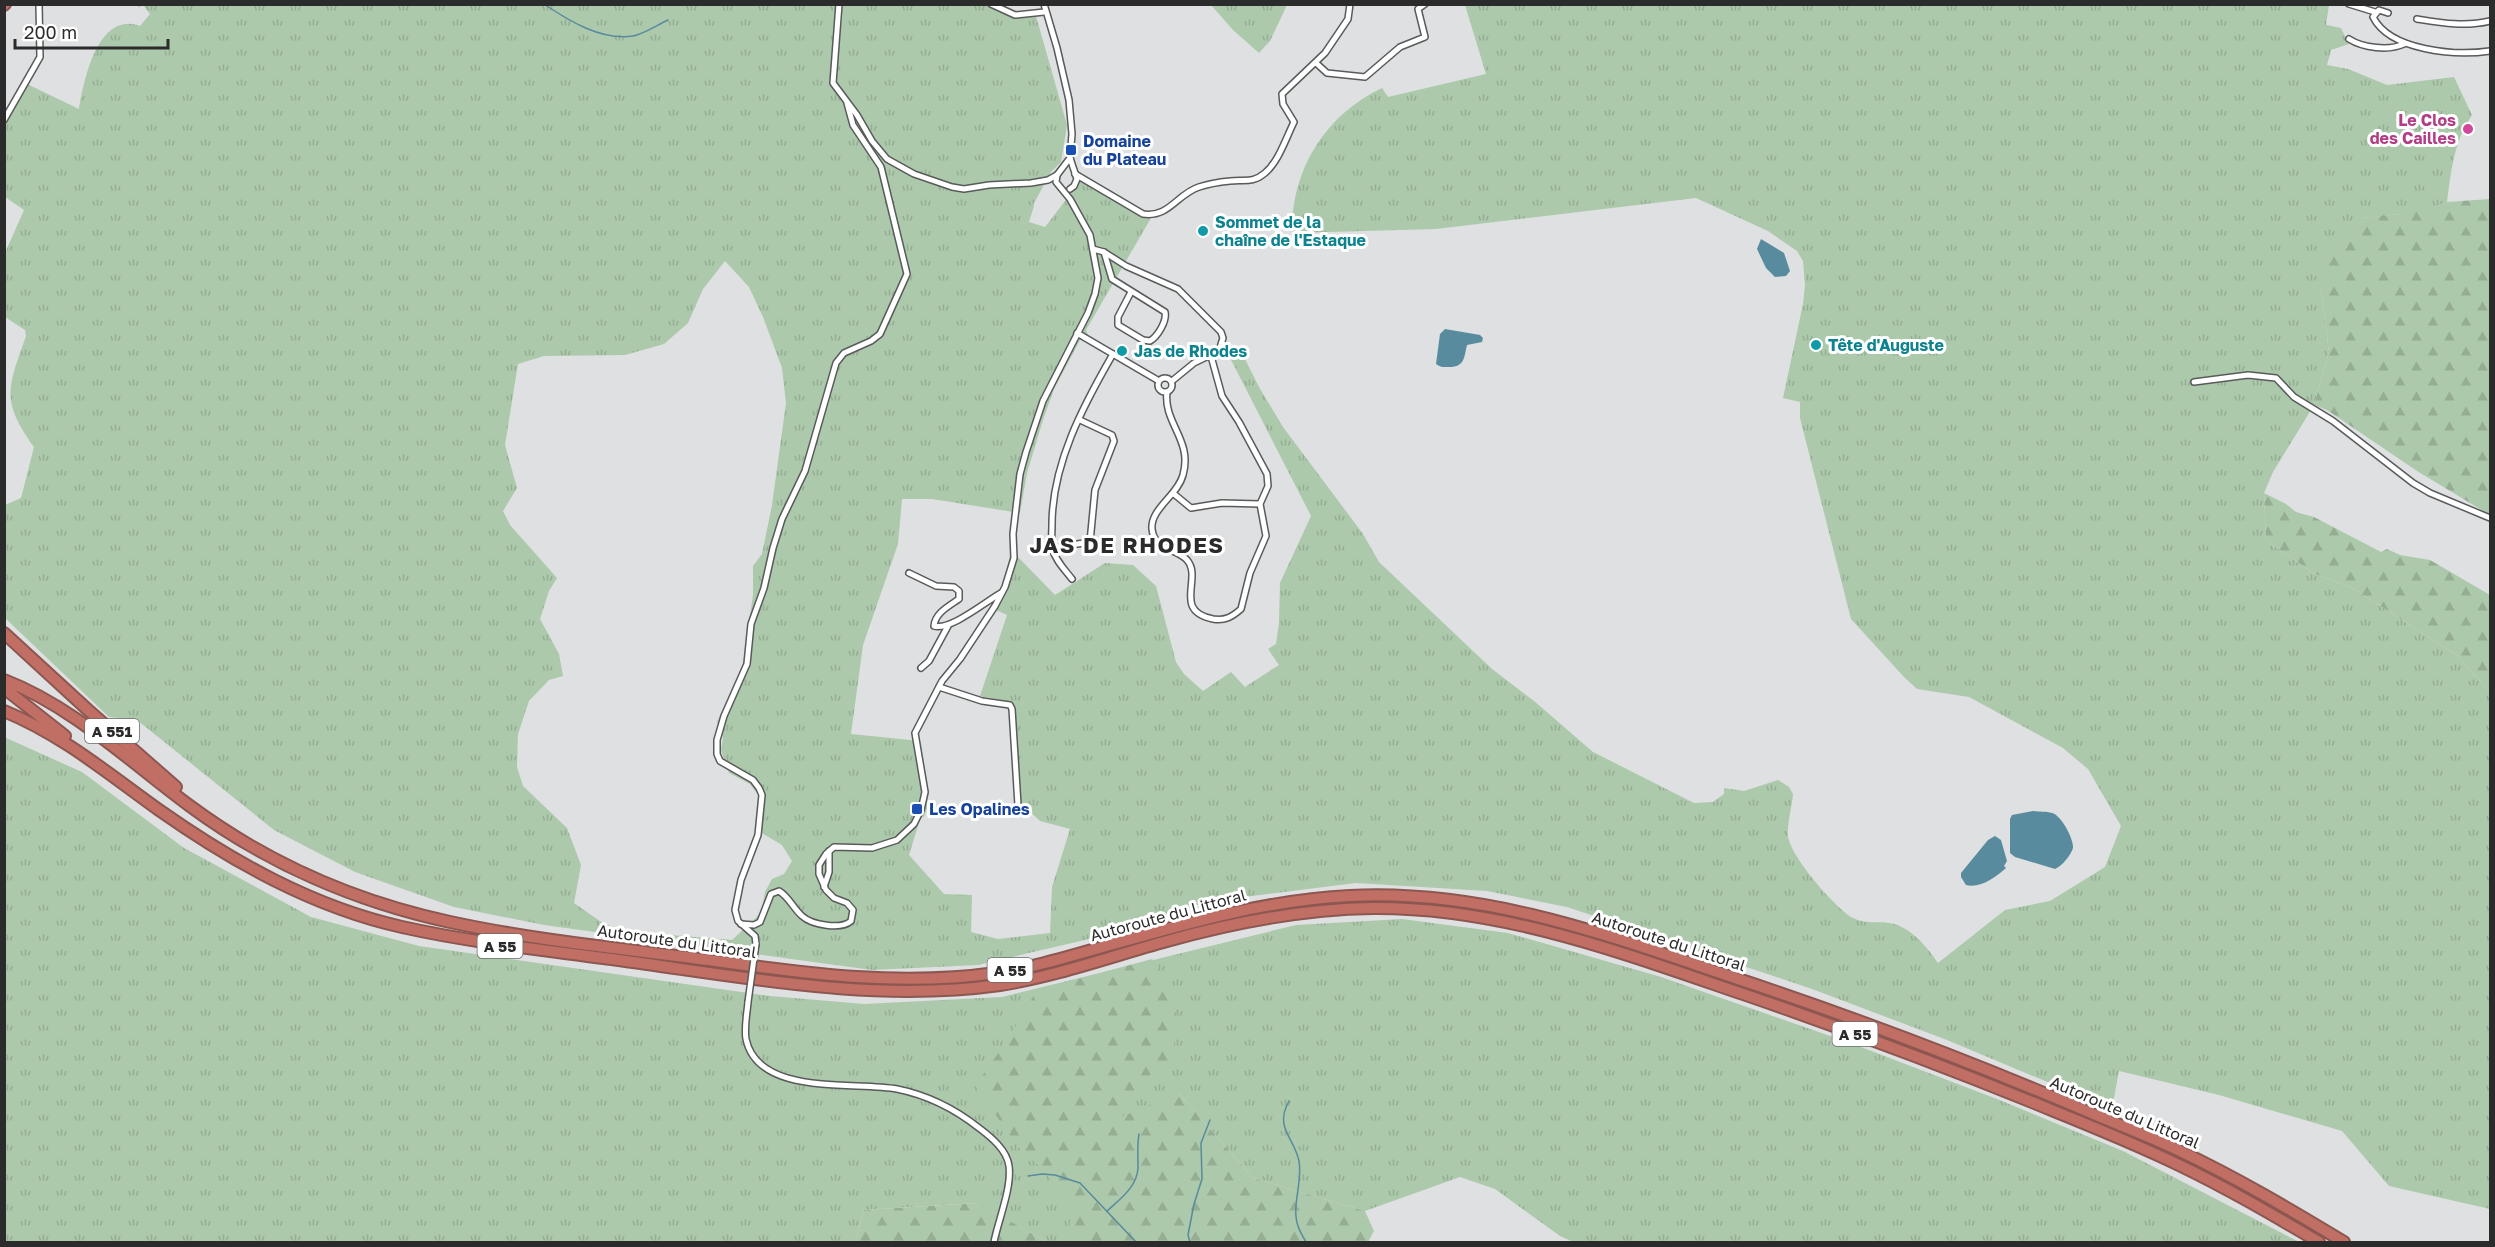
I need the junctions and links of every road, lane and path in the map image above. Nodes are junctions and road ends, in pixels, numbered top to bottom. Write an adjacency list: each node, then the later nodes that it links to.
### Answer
1 (39, 4): 18 (street)
2 (839, 4): 17 (street)
3 (991, 4): 8 (street)
4 (1044, 4): 8 (street)
5 (1350, 4): 16 (street)
6 (1425, 4): 16 (street)
7 (2349, 4): 9 (street)
8 (1044, 12): 23 (street)
9 (2375, 12): 10 (street); 14 (street)
10 (2388, 13)
11 (2416, 19): 12 (street)
12 (2490, 21)
13 (2349, 39): 14 (street)
14 (2404, 44): 15 (street)
15 (2490, 51)
16 (1316, 63): 26 (street)
17 (847, 103): 19 (street); 20 (street)
18 (4, 120)
19 (861, 120): 20 (street); 22 (street)
20 (853, 124): 21 (street)
21 (857, 132): 22 (street); 61 (street)
22 (872, 141): 25 (street)
23 (1070, 158): 24 (street); 25 (street)
24 (1074, 173): 25 (street); 26 (street); 27 (street)
25 (1059, 176): 28 (street)
26 (1085, 178): 27 (street)
27 (1076, 182): 29 (street)
28 (1061, 189): 29 (street); 30 (street)
29 (1070, 189): 30 (street)
30 (1070, 199): 31 (street)
31 (1093, 249): 32 (street); 34 (street)
32 (1104, 252): 33 (street); 36 (street)
33 (1131, 292): 33 (street)
34 (1077, 333): 35 (street); 48 (street)
35 (1113, 354): 37 (street); 41 (street)
36 (1211, 356): 38 (street); 43 (street)
37 (1159, 381): 38 (street); 40 (street)
38 (1172, 381): 40 (street)
39 (2194, 382): 44 (street)
40 (1167, 392): 42 (street)
41 (1080, 420): 45 (street); 45 (street)
42 (1174, 494): 43 (street); 43 (street)
43 (1260, 504)
44 (2490, 518)
45 (1052, 548): 47 (street)
46 (909, 573): 49 (street)
47 (1072, 579)
48 (1002, 592): 49 (street); 53 (street)
49 (949, 625): 51 (street)
50 (4, 633): 57 (highway, A 551)
51 (921, 668)
52 (4, 680): 57 (highway, Autoroute du Littoral / A 55)
53 (939, 687): 56 (street); 58 (street)
54 (4, 688): 59 (highway, A 551)
55 (4, 711): 59 (highway, Autoroute du Littoral / A 55)
56 (1018, 805)
57 (221, 826): 64 (highway, Autoroute du Littoral / A 55)
58 (829, 851): 60 (street); 60 (street)
59 (238, 860): 63 (highway, Autoroute du Littoral / A 55)
60 (824, 887): 61 (street)
61 (741, 924): 62 (street, bridge)
62 (994, 1242)
63 (2319, 1242)
64 (2344, 1242)

